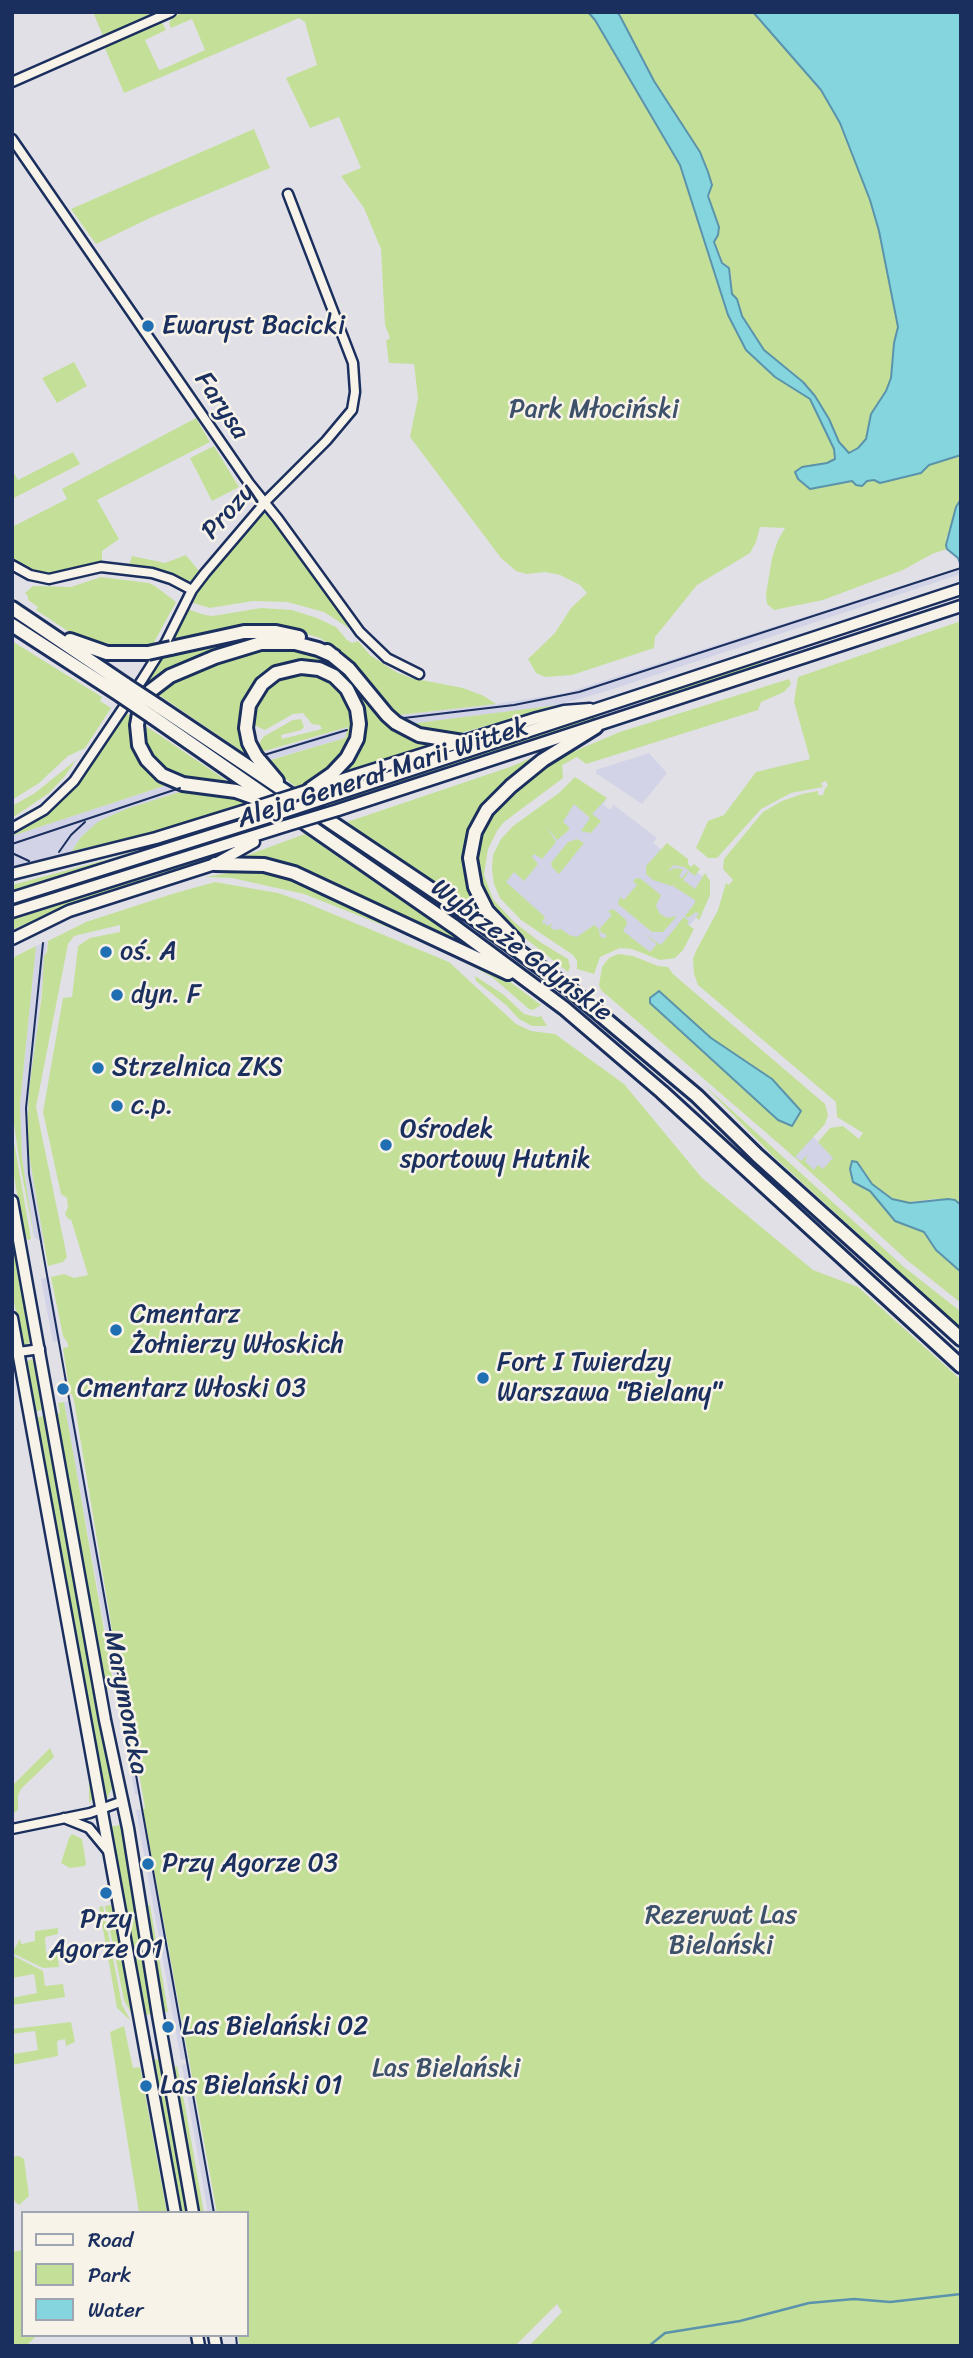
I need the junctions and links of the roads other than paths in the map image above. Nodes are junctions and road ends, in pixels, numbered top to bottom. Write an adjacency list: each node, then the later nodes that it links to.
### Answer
1 (171, 12): 2 (street)
2 (12, 82)
3 (12, 139): 5 (street, Farysa)
4 (288, 194): 5 (street, Prozy)
5 (265, 503): 8 (street, Prozy); 14 (street, Farysa)
6 (12, 565): 8 (street)
7 (961, 589): 16 (main road, Aleja Generał Marii Wittek)
8 (192, 590): 23 (street, Prozy)
9 (961, 606): 18 (main road, Aleja Generał Marii Wittek)
10 (12, 608): 12 (highway, Wybrzeże Gdyńskie)
11 (12, 625): 15 (highway, Wybrzeże Gdyńskie)
12 (38, 625): 13 (highway, bridge); 15 (highway, Wybrzeże Gdyńskie)
13 (334, 656): 19 (highway); 22 (highway)
14 (419, 674)
15 (123, 690): 17 (highway, Wybrzeże Gdyńskie, bridge)
16 (604, 708): 19 (main road); 27 (main road, Aleja Generał Marii Wittek, bridge)
17 (155, 711): 21 (highway, Wybrzeże Gdyńskie); 22 (highway, Wybrzeże Gdyńskie)
18 (596, 727): 24 (main road, Aleja Generał Marii Wittek, bridge); 30 (highway)
19 (464, 742): 20 (main road)
20 (309, 790): 21 (highway); 26 (main road, bridge)
21 (289, 795): 30 (highway, Wybrzeże Gdyńskie)
22 (285, 809): 31 (highway, Wybrzeże Gdyńskie)
23 (12, 828)
24 (273, 830): 25 (main road); 28 (main road, Aleja Generał Marii Wittek)
25 (215, 864): 29 (main road); 31 (highway)
26 (12, 874)
27 (12, 898)
28 (12, 912)
29 (12, 939)
30 (540, 966): 34 (highway, Wybrzeże Gdyńskie)
31 (548, 995): 37 (highway, Wybrzeże Gdyńskie)
32 (12, 1201): 35 (main road, Marymoncka)
33 (12, 1318): 36 (main road, Marymoncka)
34 (961, 1339)
35 (40, 1349): 36 (street); 38 (main road, Marymoncka)
36 (15, 1352): 39 (main road, Marymoncka)
37 (960, 1366)
38 (123, 1801): 39 (street); 43 (main road, Marymoncka)
39 (100, 1810): 40 (street); 42 (main road, Marymoncka)
40 (64, 1818): 41 (street); 42 (street)
41 (12, 1829)
42 (108, 1852): 44 (main road, Marymoncka)
43 (164, 2052): 44 (main road); 46 (main road, Marymoncka)
44 (147, 2055): 45 (main road, Marymoncka)
45 (175, 2211)
46 (193, 2211)

